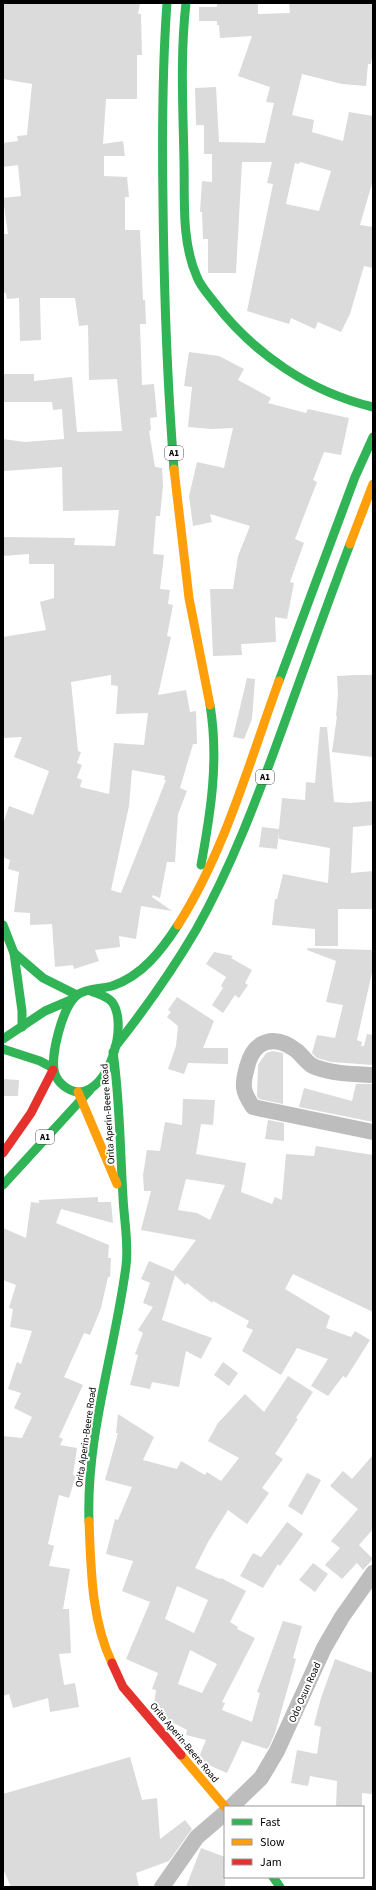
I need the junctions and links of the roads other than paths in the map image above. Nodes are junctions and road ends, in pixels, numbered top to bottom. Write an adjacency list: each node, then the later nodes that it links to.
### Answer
1 (167, 3): 3 (main road, A1)
2 (186, 3): 3 (main road, A1)
3 (173, 110): 4 (main road, A1); 7 (main road, A1)
4 (373, 407)
5 (373, 437): 7 (main road, A1)
6 (373, 484): 8 (main road, A1)
7 (192, 904): 8 (main road); 11 (main road, A1)
8 (204, 916): 16 (main road, A1)
9 (3, 925): 10 (main road)
10 (14, 953): 12 (main road); 13 (main road)
11 (91, 991): 12 (main road); 16 (main road)
12 (75, 997): 13 (main road); 17 (main road)
13 (22, 1027): 14 (main road)
14 (3, 1039)
15 (3, 1049): 17 (main road)
16 (114, 1049): 19 (main road, A1); 23 (main road, Orita Aperin-Beere Road)
17 (53, 1069): 19 (main road); 21 (main road, A1)
18 (373, 1075): 20 (street)
19 (80, 1096): 22 (main road, A1); 23 (main road, Orita Aperin-Beere Road)
20 (373, 1132)
21 (3, 1153)
22 (3, 1185)
23 (123, 1198): 25 (main road, Orita Aperin-Beere Road)
24 (373, 1573): 26 (street, Odo Osun Road)
25 (224, 1806)
26 (232, 1806)
27 (224, 1814): 29 (street)
28 (274, 1878): 30 (main road)
29 (162, 1887)
30 (280, 1887)

